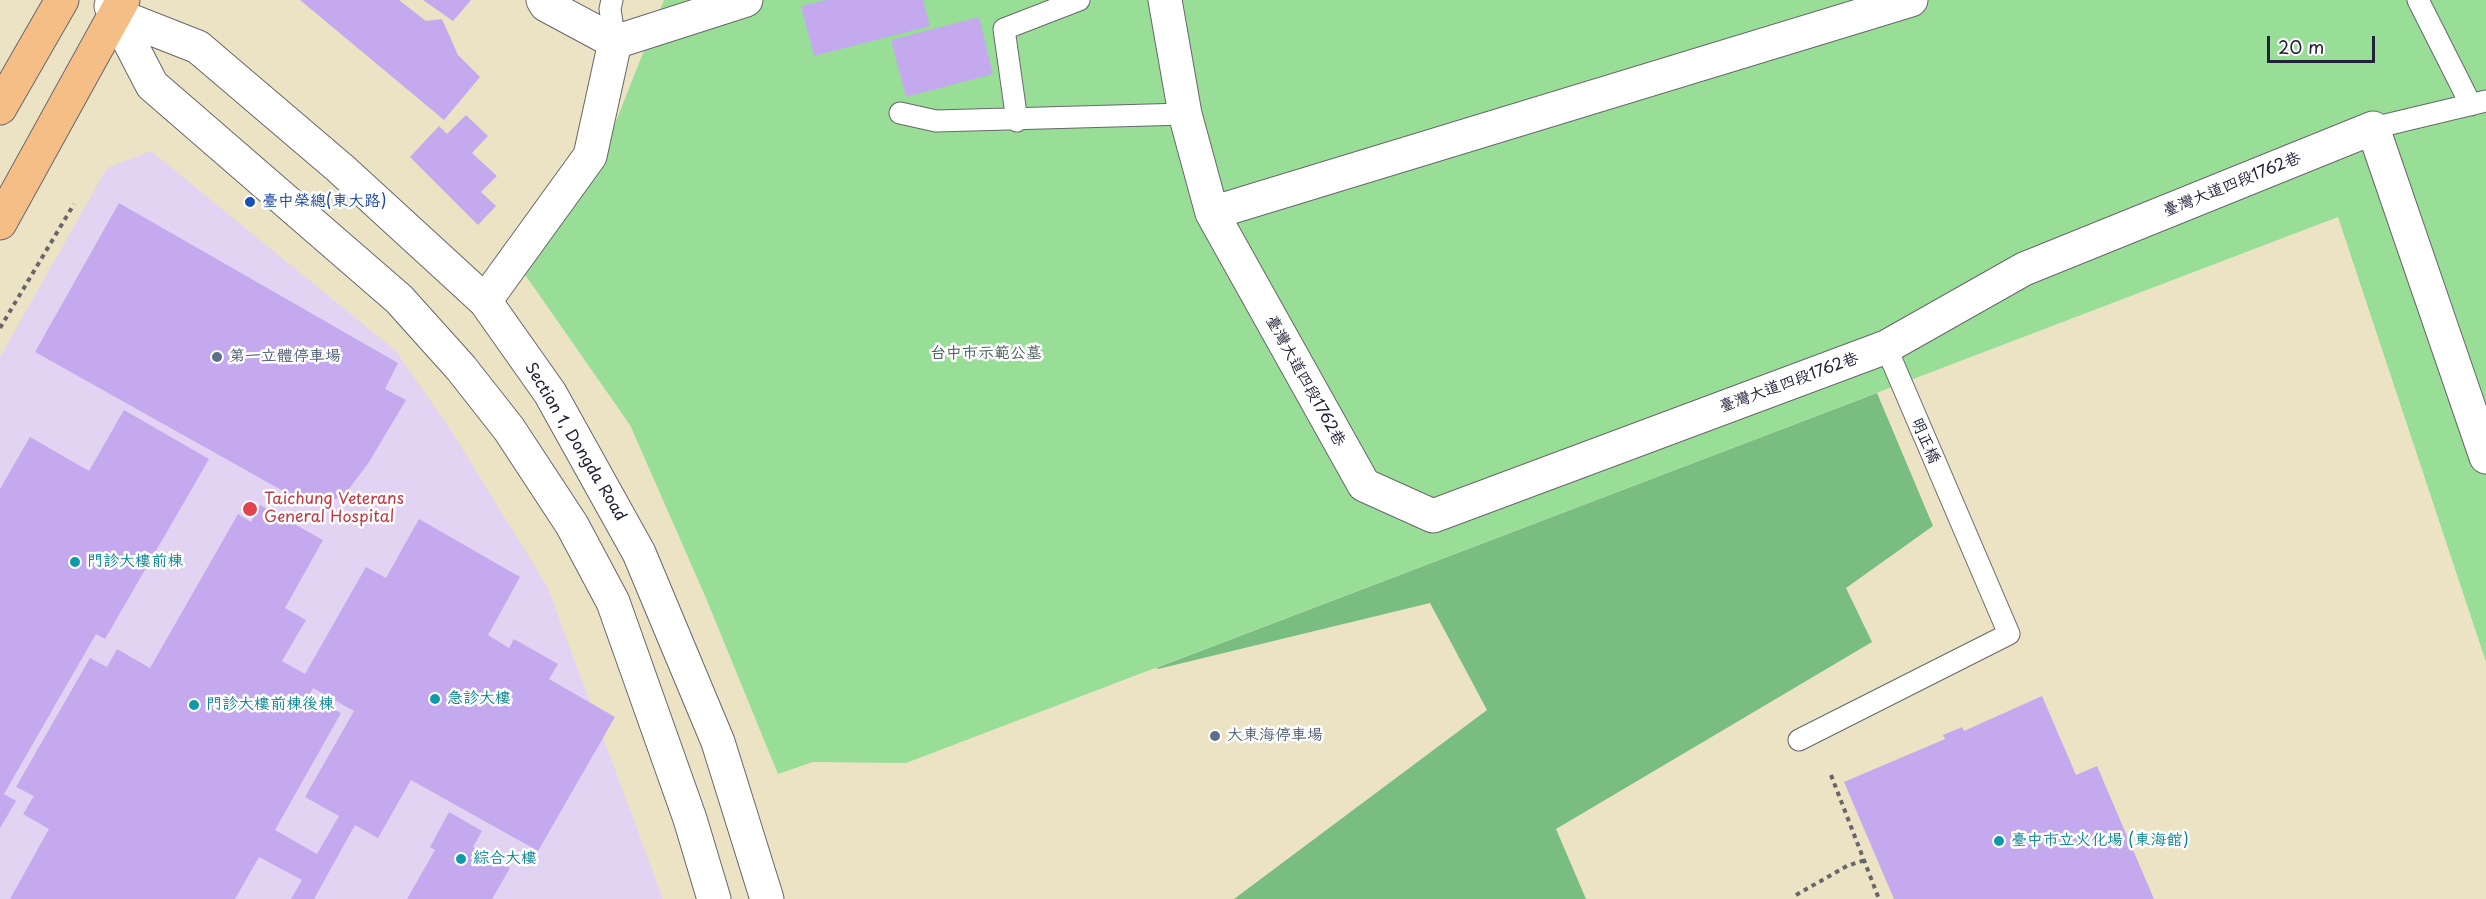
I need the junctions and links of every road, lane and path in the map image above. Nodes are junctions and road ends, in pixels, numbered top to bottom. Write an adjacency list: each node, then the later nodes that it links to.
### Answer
1 (62, 0): 13 (main road)
2 (543, 0): 11 (street)
3 (612, 0): 11 (lane)
4 (746, 0): 10 (street)
5 (1079, 0): 16 (lane)
6 (1165, 0): 15 (street, 臺灣大道四段1762巷)
7 (1911, 0): 19 (street)
8 (2418, 0): 12 (lane)
9 (115, 5): 20 (main road); 21 (street, Section 1, Dongda Road); 29 (street)
10 (674, 11): 11 (street)
11 (615, 42): 21 (street)
12 (2479, 103): 17 (lane)
13 (0, 108)
14 (900, 113): 16 (lane)
15 (1185, 114): 16 (lane); 19 (street, 臺灣大道四段1762巷)
16 (1017, 121)
17 (2373, 128): 23 (street, 臺灣大道四段1762巷); 24 (street)
18 (75, 204): 22 (path)
19 (1212, 213): 23 (street, 臺灣大道四段1762巷)
20 (0, 222)
21 (485, 300): 30 (street, Section 1, Dongda Road)
22 (0, 328)
23 (1891, 360): 25 (lane, 明正橋)
24 (2486, 458)
25 (1799, 740)
26 (1831, 775): 27 (path)
27 (1864, 860): 28 (path); 31 (path)
28 (1796, 895)
29 (714, 899)
30 (767, 899)
31 (1879, 899)

